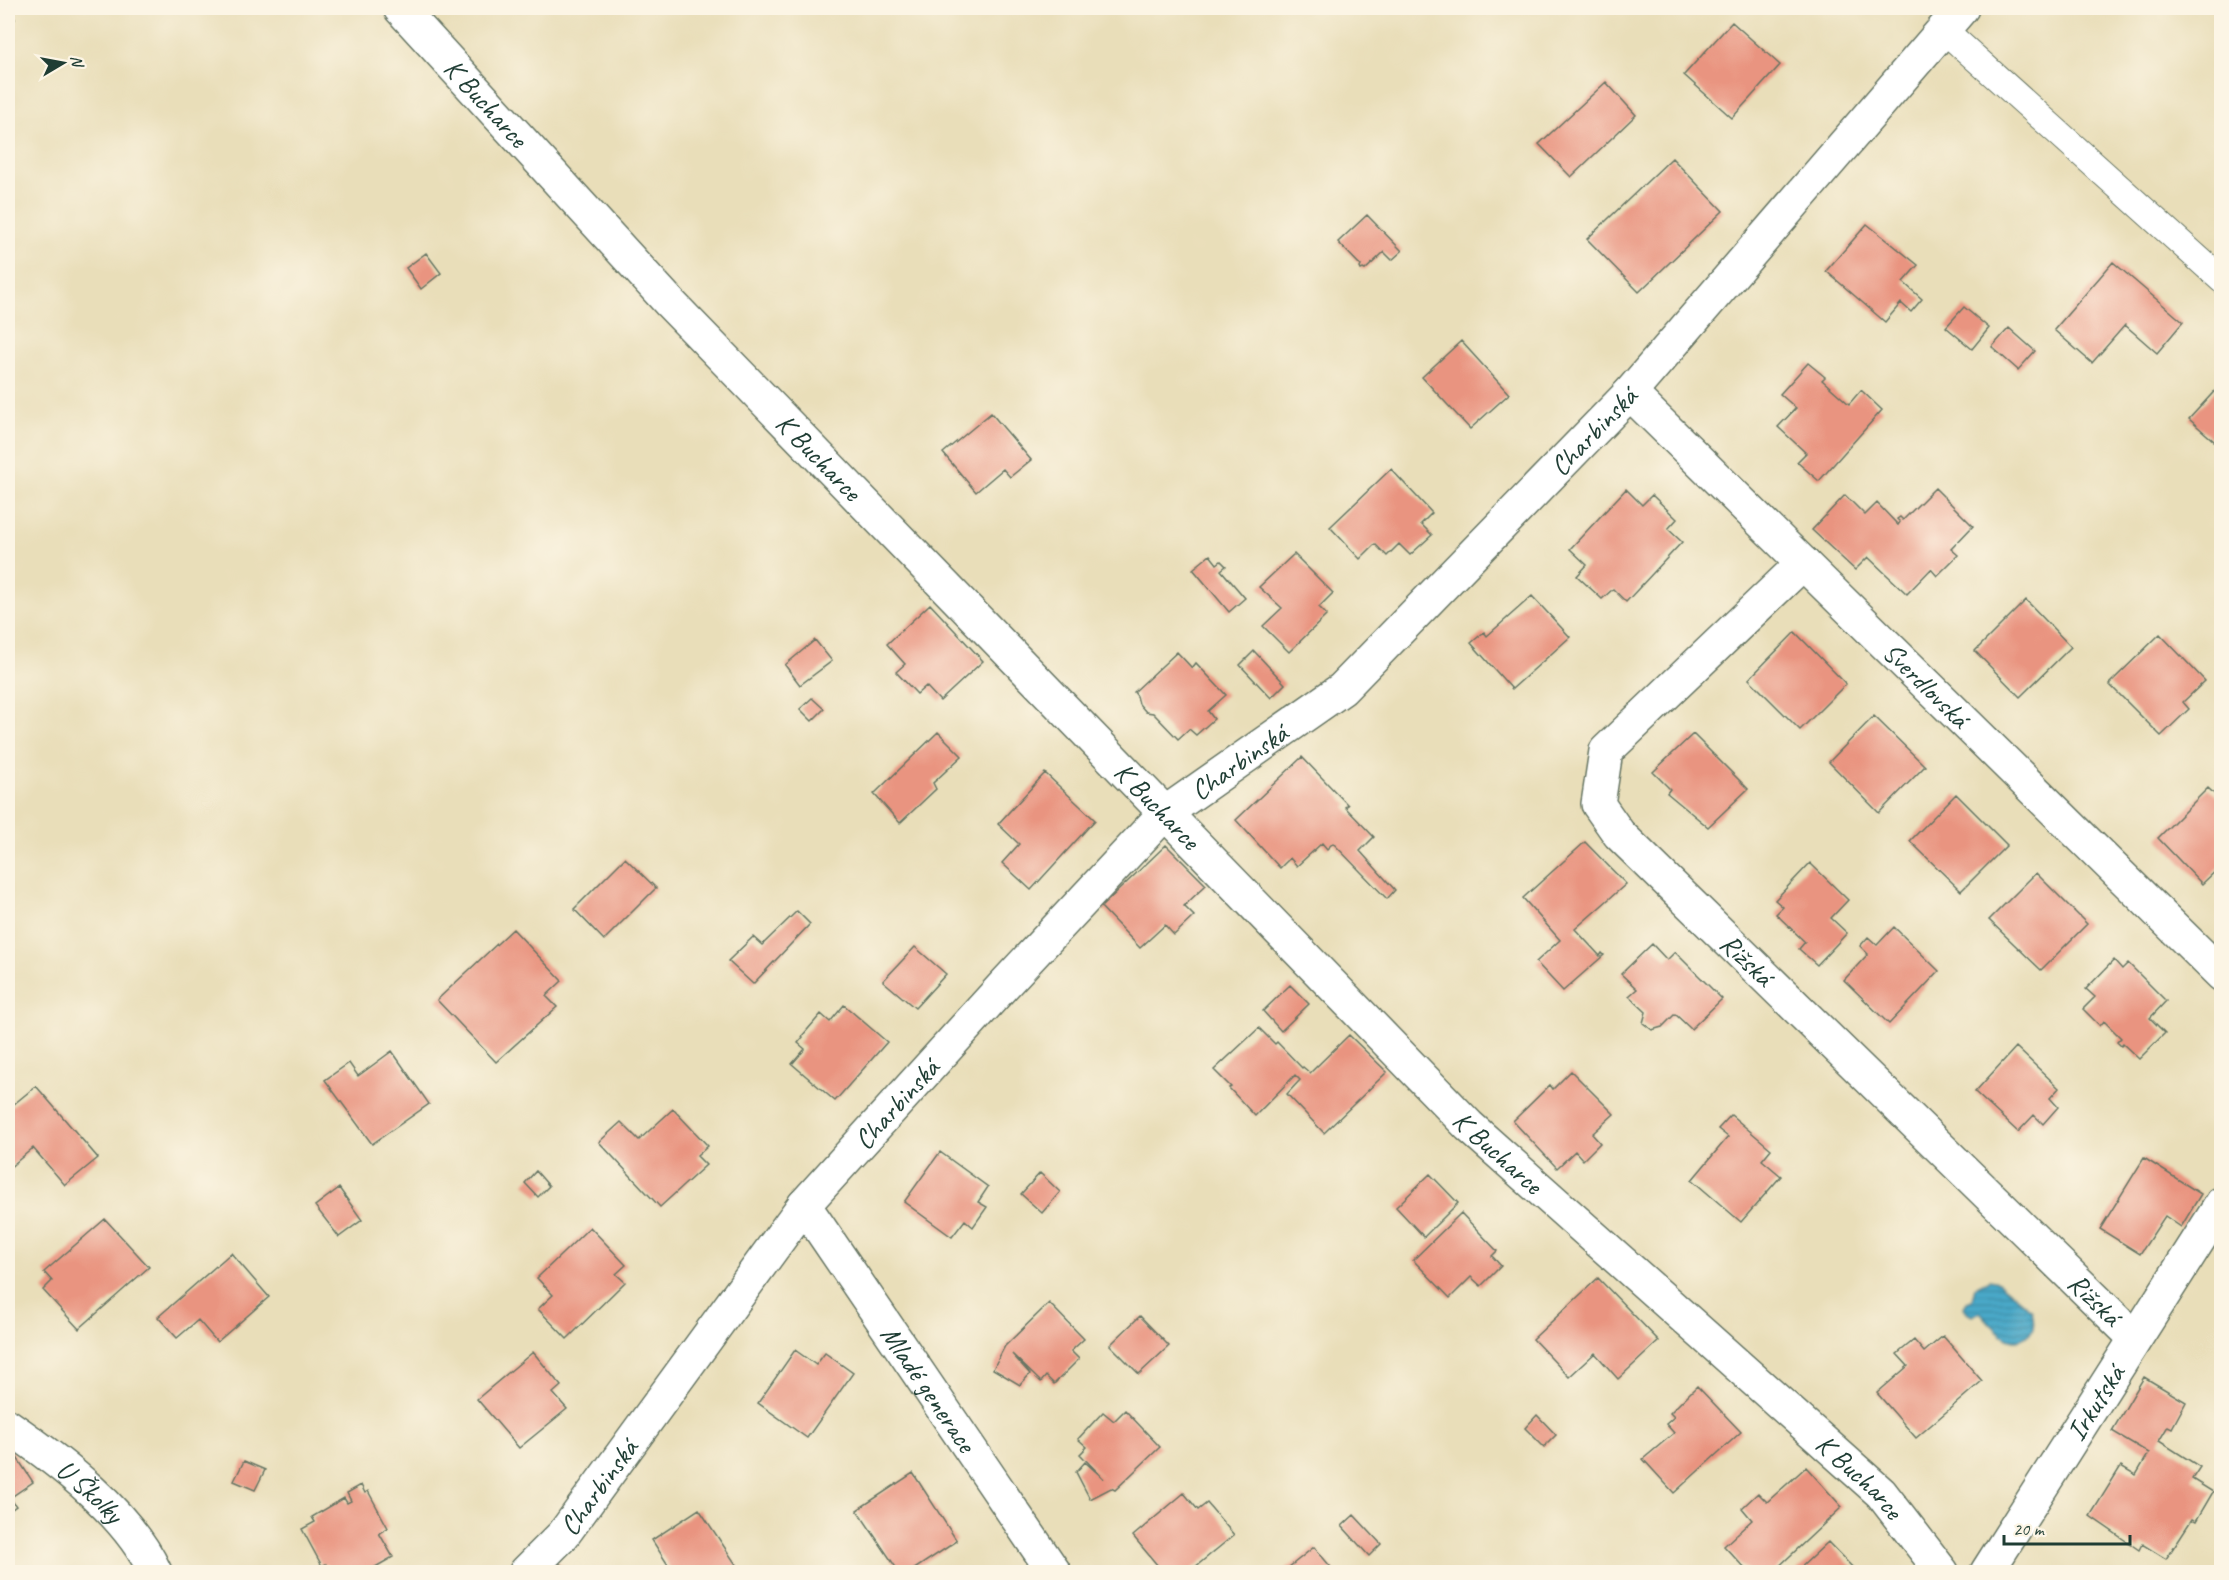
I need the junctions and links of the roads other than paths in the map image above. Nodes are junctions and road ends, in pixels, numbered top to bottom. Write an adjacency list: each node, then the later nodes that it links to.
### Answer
1 (400, 8): 6 (street, K Bucharce)
2 (1953, 18): 3 (lane); 4 (street, Charbinská)
3 (2222, 280)
4 (1630, 393): 5 (street, Sverdlovská); 6 (street, Charbinská)
5 (1803, 563): 7 (street, Sverdlovská); 10 (street, Rižská)
6 (1165, 813): 9 (street, Charbinská); 15 (street, K Bucharce)
7 (2222, 975)
8 (2222, 1203): 10 (street, Irkutská)
9 (804, 1205): 13 (street, Charbinská); 14 (street, Mladé generace)
10 (2135, 1338): 16 (street, Irkutská)
11 (8, 1426): 12 (street, U Školky)
12 (155, 1572)
13 (526, 1572)
14 (1054, 1572)
15 (1942, 1572)
16 (1987, 1572)

